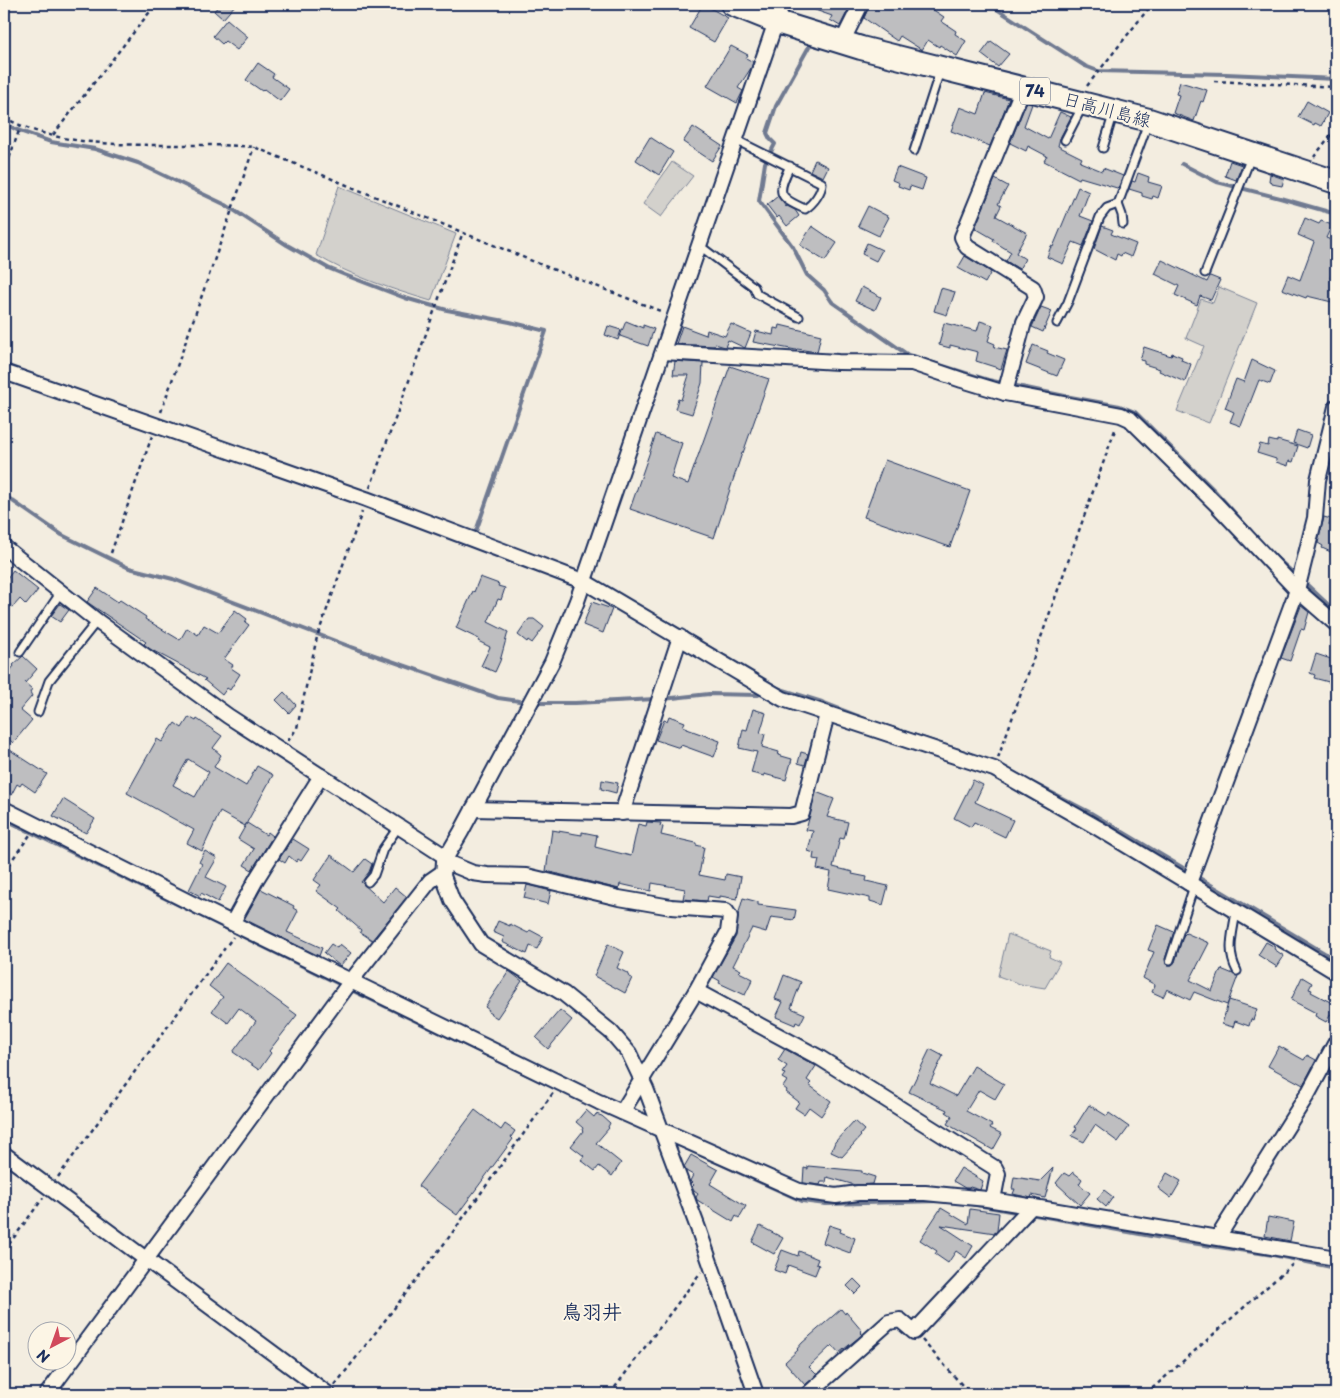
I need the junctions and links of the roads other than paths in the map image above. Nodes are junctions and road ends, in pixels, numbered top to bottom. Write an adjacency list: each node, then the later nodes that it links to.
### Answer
1 (732, 4): 3 (main road, 日高川島線 / 74)
2 (861, 4): 4 (street)
3 (779, 13): 4 (main road, 日高川島線 / 74); 10 (street)
4 (842, 42): 5 (main road, 日高川島線 / 74)
5 (941, 68): 6 (main road, 日高川島線 / 74); 13 (lane)
6 (1023, 88): 7 (main road, 日高川島線 / 74); 25 (street)
7 (1079, 102): 8 (main road, 日高川島線 / 74); 11 (lane)
8 (1114, 111): 9 (main road, 日高川島線 / 74); 12 (lane)
9 (1149, 120): 14 (main road, 日高川島線 / 74); 17 (lane)
10 (736, 140): 15 (lane); 19 (street)
11 (1065, 140)
12 (1103, 148)
13 (914, 151)
14 (1252, 154): 16 (main road, 日高川島線 / 74); 20 (lane)
15 (790, 166): 15 (lane)
16 (1336, 182)
17 (1118, 204): 18 (lane); 22 (lane)
18 (1123, 224)
19 (700, 246): 21 (lane); 23 (street)
20 (1205, 273)
21 (799, 317)
22 (1057, 323)
23 (663, 352): 25 (street); 28 (street)
24 (4, 372): 28 (street)
25 (1005, 392): 29 (street)
26 (1336, 412): 29 (street)
27 (4, 547): 30 (street)
28 (585, 582): 33 (street); 39 (street)
29 (1297, 590): 32 (street); 44 (street)
30 (61, 592): 31 (street); 34 (lane)
31 (97, 621): 35 (lane); 37 (street)
32 (1336, 624)
33 (680, 637): 36 (street); 40 (street)
34 (20, 652)
35 (38, 712)
36 (827, 714): 40 (street); 44 (street)
37 (321, 776): 41 (street); 46 (street)
38 (4, 809): 46 (street)
39 (473, 809): 40 (street); 42 (street)
40 (622, 813)
41 (400, 826): 42 (street); 43 (lane)
42 (445, 863): 50 (street); 51 (street); 53 (street)
43 (368, 882)
44 (1192, 885): 45 (street); 47 (lane)
45 (1236, 911): 48 (lane); 49 (street)
46 (237, 924): 50 (street)
47 (1170, 960)
48 (1236, 971)
49 (1336, 972)
50 (351, 981): 54 (street); 61 (street)
51 (696, 990): 53 (street); 57 (street)
52 (1336, 1042): 59 (street)
53 (642, 1081): 54 (street); 55 (street)
54 (622, 1112): 55 (street)
55 (660, 1128): 57 (street); 64 (street)
56 (4, 1154): 61 (street)
57 (993, 1200): 58 (street)
58 (1032, 1206): 59 (street); 65 (street)
59 (1218, 1237): 60 (street)
60 (1336, 1258)
61 (146, 1260): 62 (street); 63 (street)
62 (331, 1390)
63 (47, 1394)
64 (756, 1394)
65 (808, 1394)

